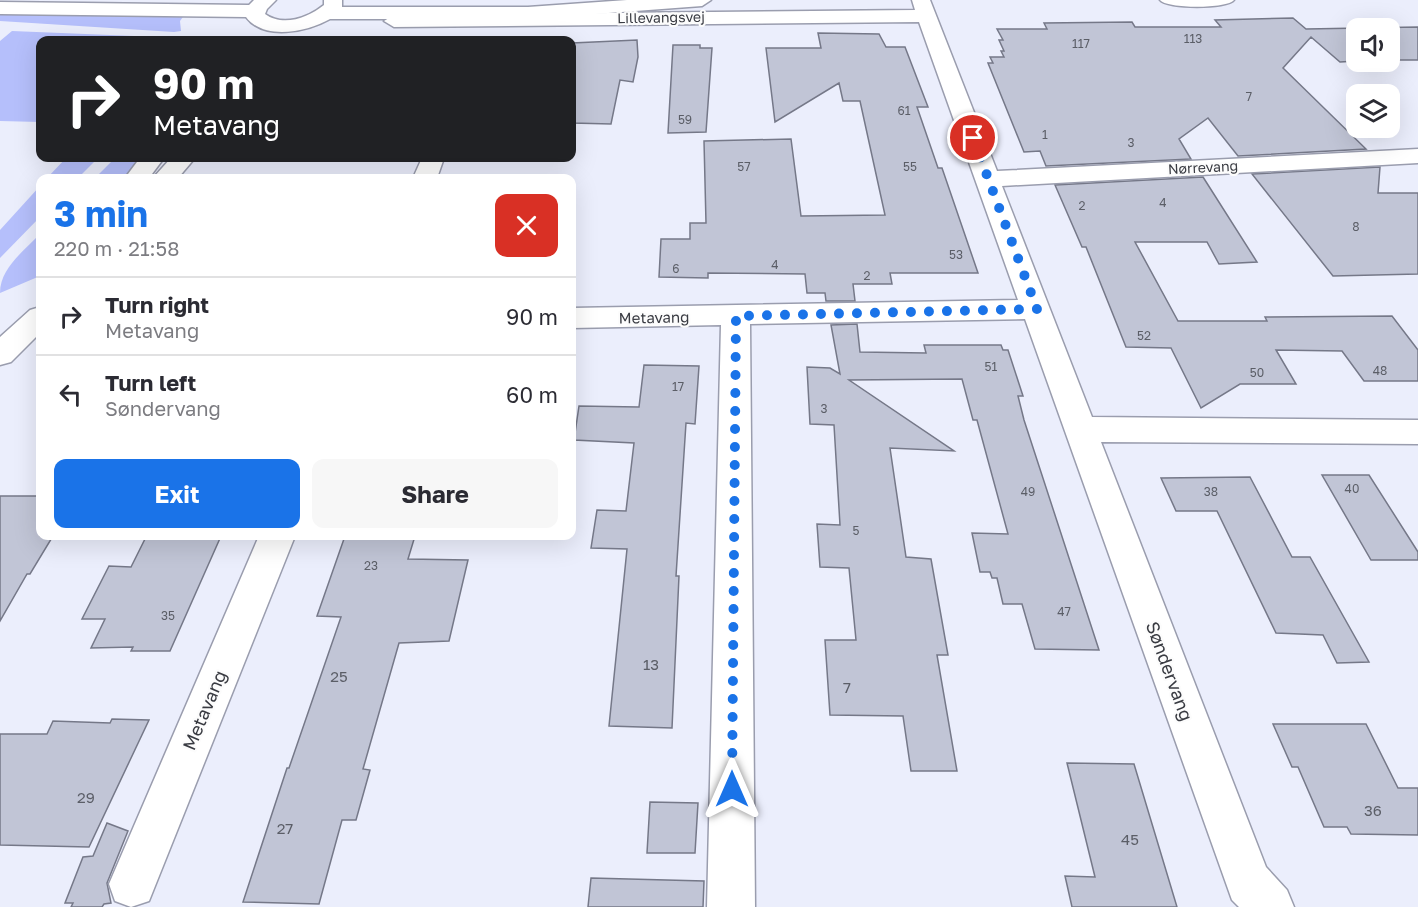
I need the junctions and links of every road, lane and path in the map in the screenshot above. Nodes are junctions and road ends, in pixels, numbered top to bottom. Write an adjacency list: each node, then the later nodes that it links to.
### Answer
1 (151, 0): 9 (street)
2 (520, 0): 6 (street)
3 (702, 0): 6 (street, Lillevangsvej)
4 (1169, 0): 5 (street)
5 (1225, 0)
6 (331, 5): 11 (street)
7 (0, 8): 9 (street)
8 (924, 8): 10 (street, Lillevangsvej); 17 (street, Søndervang)
9 (264, 9): 11 (street); 12 (street)
10 (394, 21)
11 (294, 24): 13 (street)
12 (253, 36)
13 (284, 36)
14 (1418, 156): 17 (street, Nørrevang)
15 (179, 162): 16 (street)
16 (169, 174)
17 (988, 179): 19 (street, Søndervang)
18 (36, 297): 23 (street)
19 (1037, 309): 20 (street, Metavang); 24 (street, Søndervang)
20 (736, 316): 21 (street, Metavang); 28 (street)
21 (576, 318)
22 (36, 320): 23 (street)
23 (6, 341)
24 (1080, 429): 25 (street); 29 (street, Søndervang)
25 (1418, 432)
26 (275, 540): 27 (street, Metavang)
27 (132, 884)
28 (731, 907)
29 (1270, 907)

